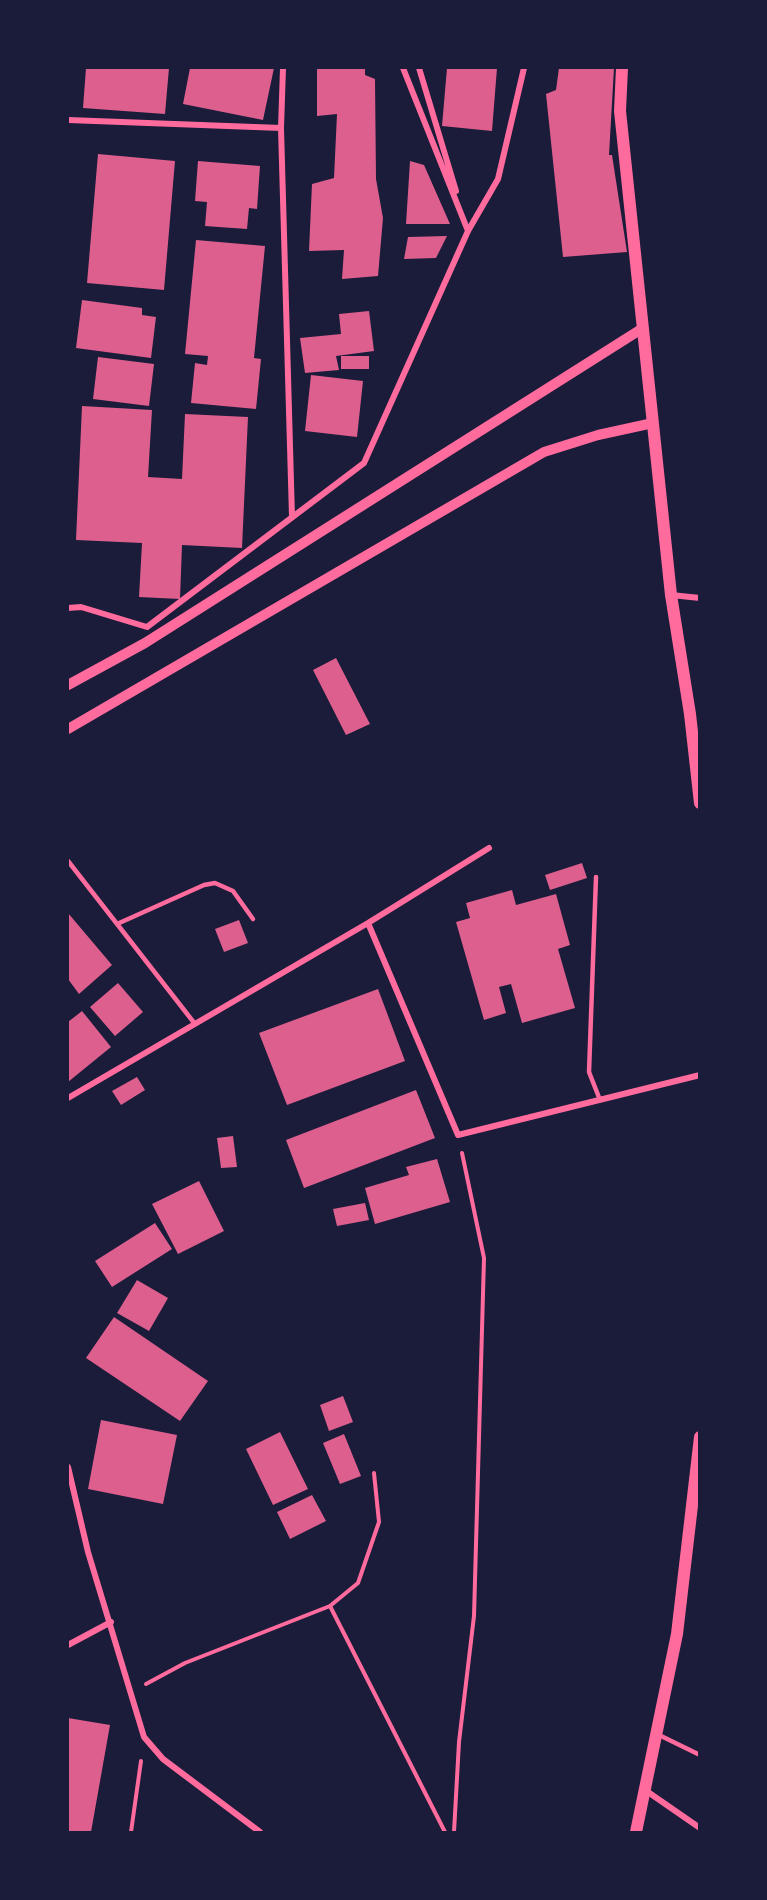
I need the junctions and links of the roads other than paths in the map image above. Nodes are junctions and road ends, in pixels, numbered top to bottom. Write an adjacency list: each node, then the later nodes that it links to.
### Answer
1 (283, 68): 7 (street)
2 (403, 68): 8 (street)
3 (418, 68): 8 (street)
4 (524, 68): 8 (street)
5 (622, 68): 9 (main road)
6 (68, 120): 7 (street)
7 (281, 128): 11 (street)
8 (468, 231): 11 (street)
9 (643, 328): 10 (main road); 15 (street)
10 (653, 423): 12 (main road); 16 (street)
11 (292, 517): 14 (street)
12 (671, 595): 13 (street); 17 (main road)
13 (699, 598)
14 (68, 608)
15 (68, 685)
16 (68, 729)
17 (699, 803)
18 (489, 848): 22 (street)
19 (68, 861): 23 (lane)
20 (596, 877): 27 (lane)
21 (253, 919): 23 (lane)
22 (368, 923): 24 (street); 27 (street)
23 (117, 924): 24 (lane)
24 (195, 1024): 26 (street)
25 (699, 1075): 27 (street)
26 (68, 1098)
27 (600, 1100)
28 (699, 1437): 32 (main road)
29 (68, 1467): 30 (street)
30 (111, 1622): 31 (street); 36 (street)
31 (68, 1645)
32 (656, 1734): 33 (lane); 34 (main road)
33 (699, 1755)
34 (645, 1790): 35 (street); 37 (main road)
35 (699, 1828)
36 (261, 1833)
37 (636, 1833)

